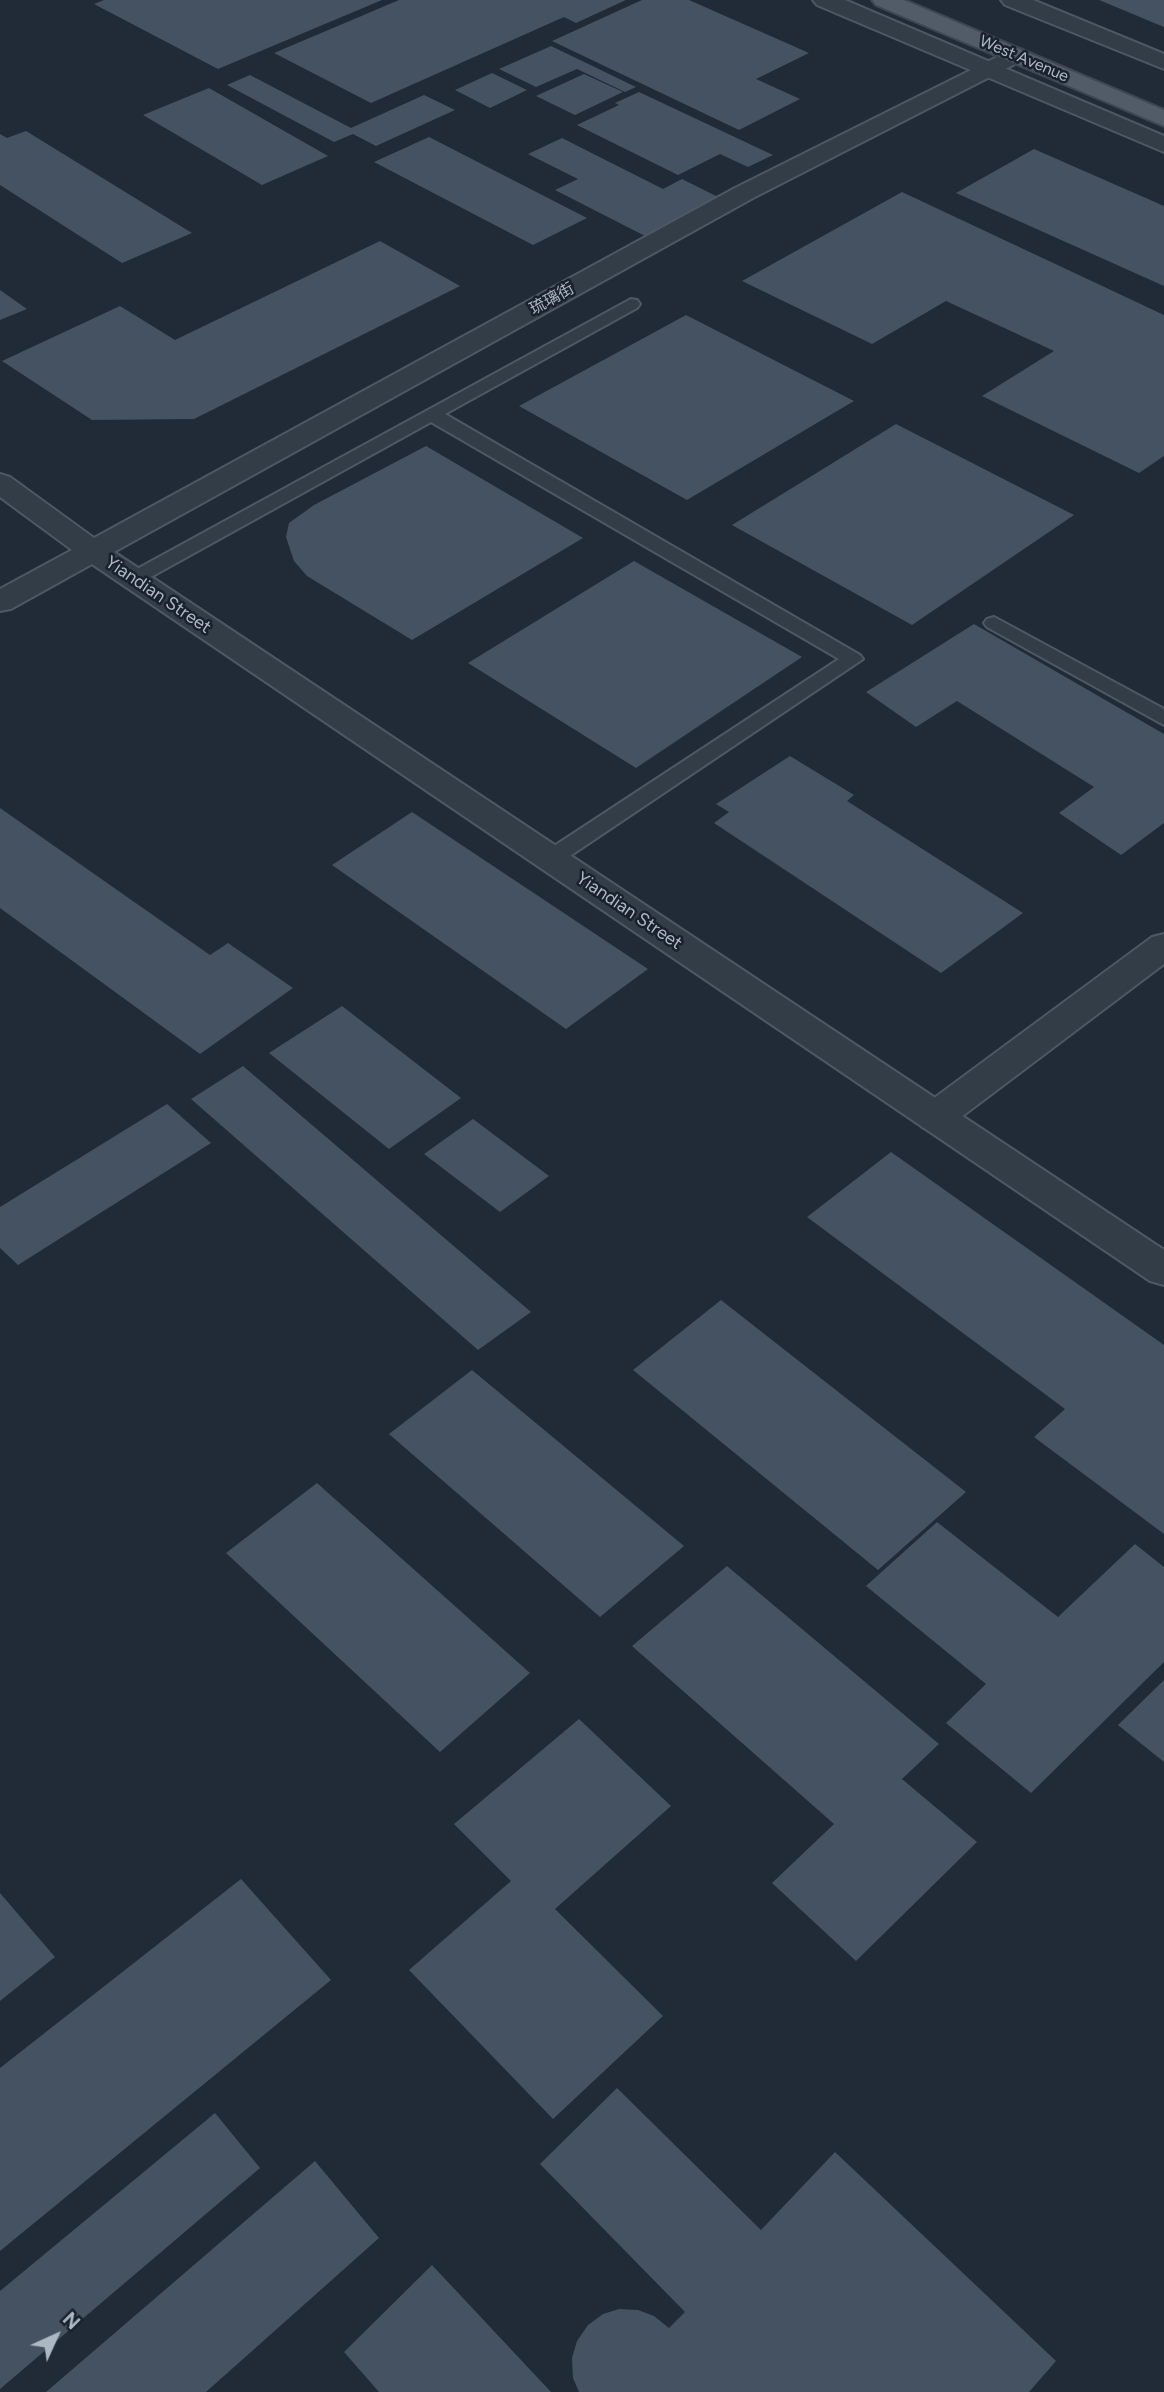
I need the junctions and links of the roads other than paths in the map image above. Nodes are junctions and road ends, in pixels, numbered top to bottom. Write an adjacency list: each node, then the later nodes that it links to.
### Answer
1 (825, 0): 6 (street)
2 (884, 0): 4 (main road, West Avenue)
3 (1013, 0): 5 (street)
4 (1015, 55): 6 (street, 琉璃街); 7 (main road, West Avenue)
5 (1164, 62)
6 (988, 69): 8 (street); 12 (street, 琉璃街)
7 (1164, 119)
8 (1164, 145)
9 (631, 304): 10 (lane)
10 (431, 414): 13 (lane); 17 (lane)
11 (0, 483): 12 (street, Yiandian Street)
12 (94, 552): 13 (street, Yiandian Street); 14 (street, 琉璃街)
13 (133, 579): 17 (street, Yiandian Street)
14 (0, 602)
15 (994, 623): 16 (lane)
16 (1164, 718)
17 (550, 859): 19 (street, Yiandian Street)
18 (1164, 947): 19 (street)
19 (935, 1116): 20 (street, Yiandian Street)
20 (1164, 1270)

